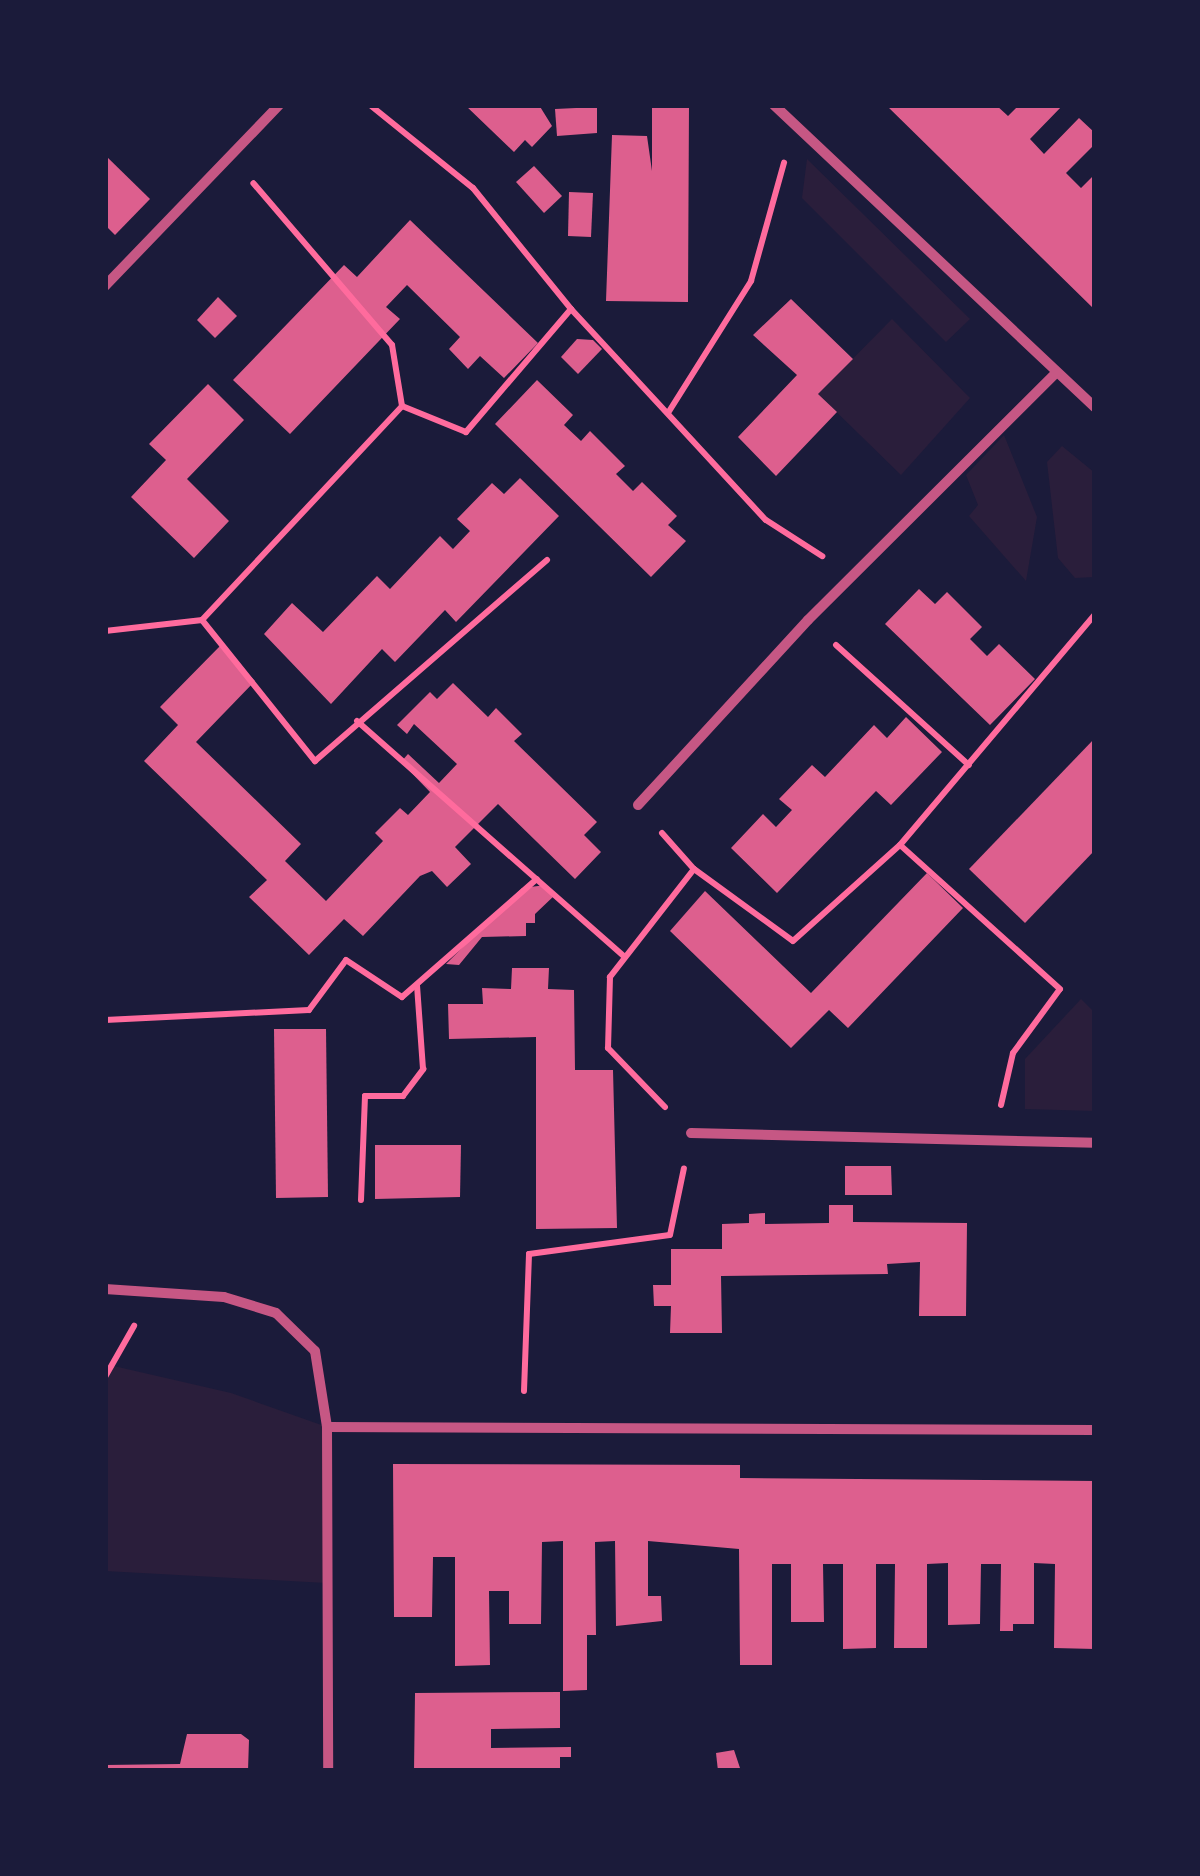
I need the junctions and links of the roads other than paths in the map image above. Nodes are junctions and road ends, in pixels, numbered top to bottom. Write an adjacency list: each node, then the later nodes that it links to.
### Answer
1 (279, 105): 3 (street)
2 (774, 105): 4 (street)
3 (105, 286)
4 (1057, 372): 5 (street); 6 (street)
5 (1095, 407)
6 (638, 805)
7 (691, 1133): 8 (street)
8 (1095, 1143)
9 (105, 1289): 10 (street)
10 (327, 1427): 11 (street); 12 (street)
11 (1095, 1430)
12 (328, 1771)

